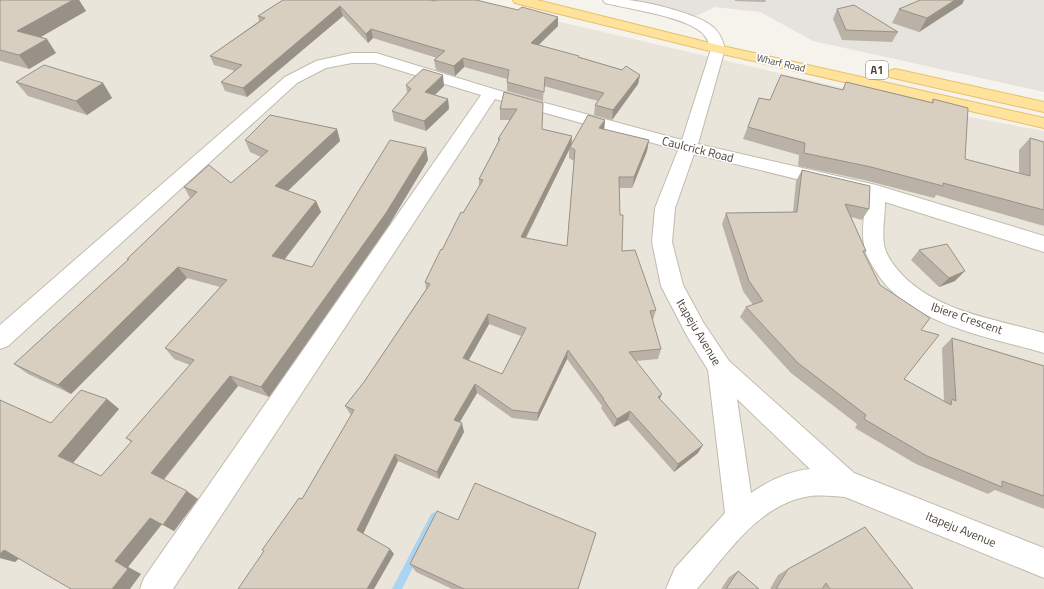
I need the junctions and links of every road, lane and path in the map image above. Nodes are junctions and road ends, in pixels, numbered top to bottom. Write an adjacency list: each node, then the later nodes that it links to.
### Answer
1 (520, 0): 4 (main road, Wharf Road / A1)
2 (570, 0): 4 (main road, Wharf Road / A1)
3 (610, 0): 4 (street)
4 (714, 41): 5 (main road, Wharf Road / A1); 9 (main road, Wharf Road / A1); 10 (street, Itapeju Avenue)
5 (780, 48)
6 (881, 70): 8 (main road, A1)
7 (491, 93): 10 (street, Caulcrick Road); 13 (street, Caulcrick Road); 19 (street)
8 (1044, 107)
9 (1044, 123)
10 (688, 147): 11 (street, Caulcrick Road); 15 (street, Itapeju Avenue)
11 (876, 192): 12 (street, Caulcrick Road); 14 (street, Ibiere Crescent)
12 (1044, 244)
13 (0, 339)
14 (1044, 343)
15 (720, 368): 16 (street, Itapeju Avenue); 17 (street)
16 (845, 483): 17 (street); 18 (street, Itapeju Avenue)
17 (740, 517): 20 (street)
18 (1044, 563)
19 (155, 589)
20 (681, 589)

